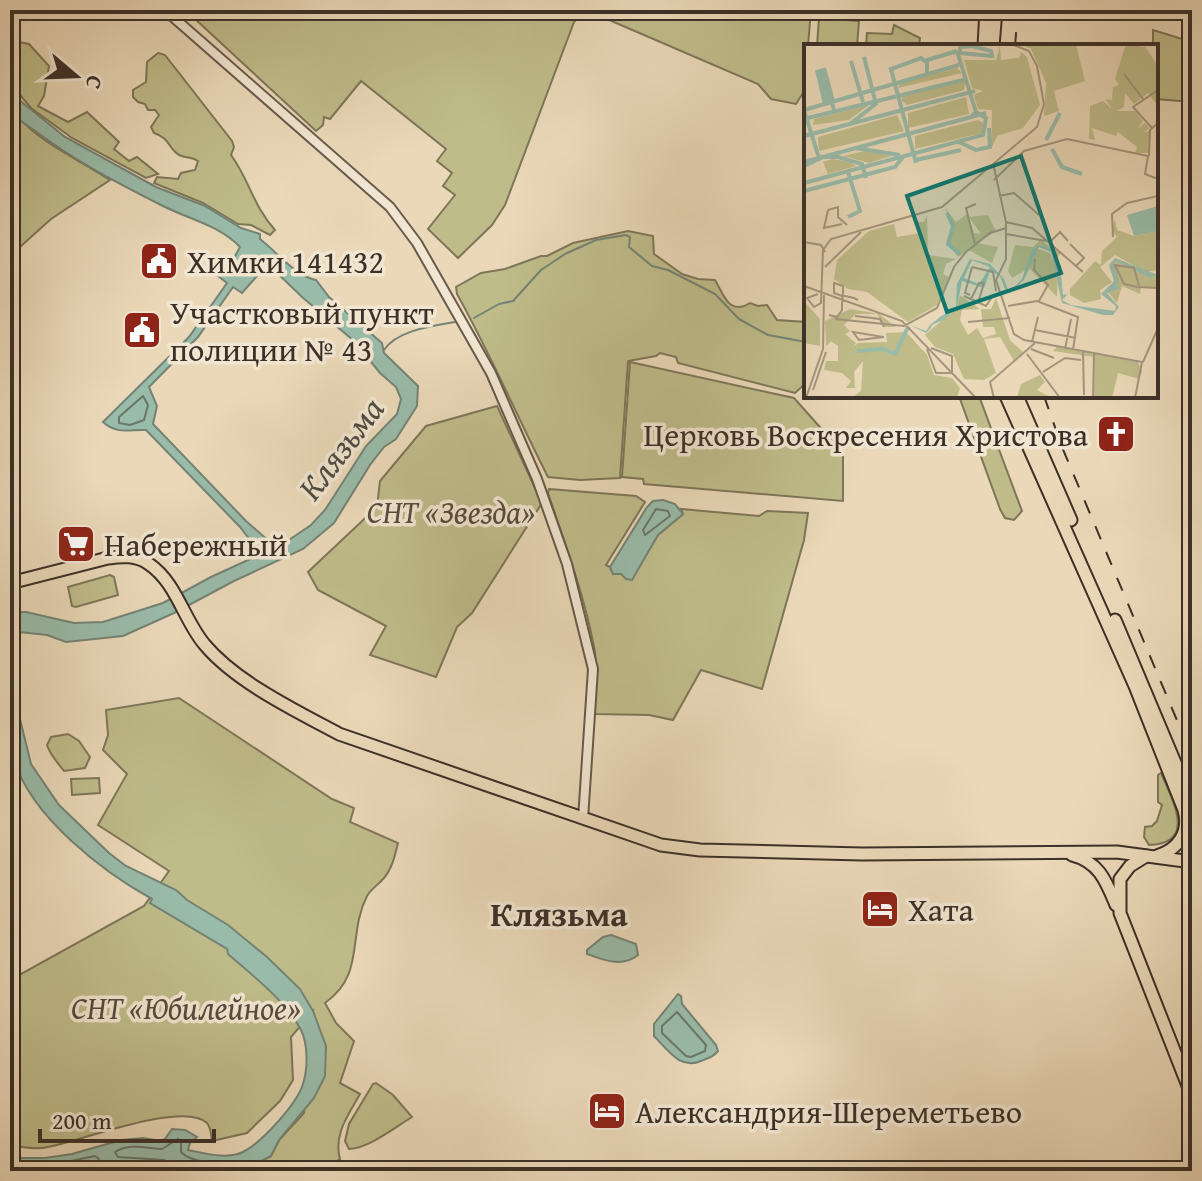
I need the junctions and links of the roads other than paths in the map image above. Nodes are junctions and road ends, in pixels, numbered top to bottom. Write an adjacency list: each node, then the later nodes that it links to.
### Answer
1 (165, 10): 10 (street)
2 (986, 10): 4 (main road)
3 (996, 10): 5 (main road)
4 (984, 44)
5 (993, 44)
6 (1007, 398): 12 (main road)
7 (1018, 398): 9 (main road)
8 (10, 583): 10 (main road)
9 (1192, 803)
10 (583, 819): 11 (main road)
11 (1067, 853): 12 (main road); 14 (main road)
12 (1151, 856): 13 (main road); 14 (main road)
13 (1192, 862)
14 (1120, 913): 15 (main road)
15 (1192, 1096)

